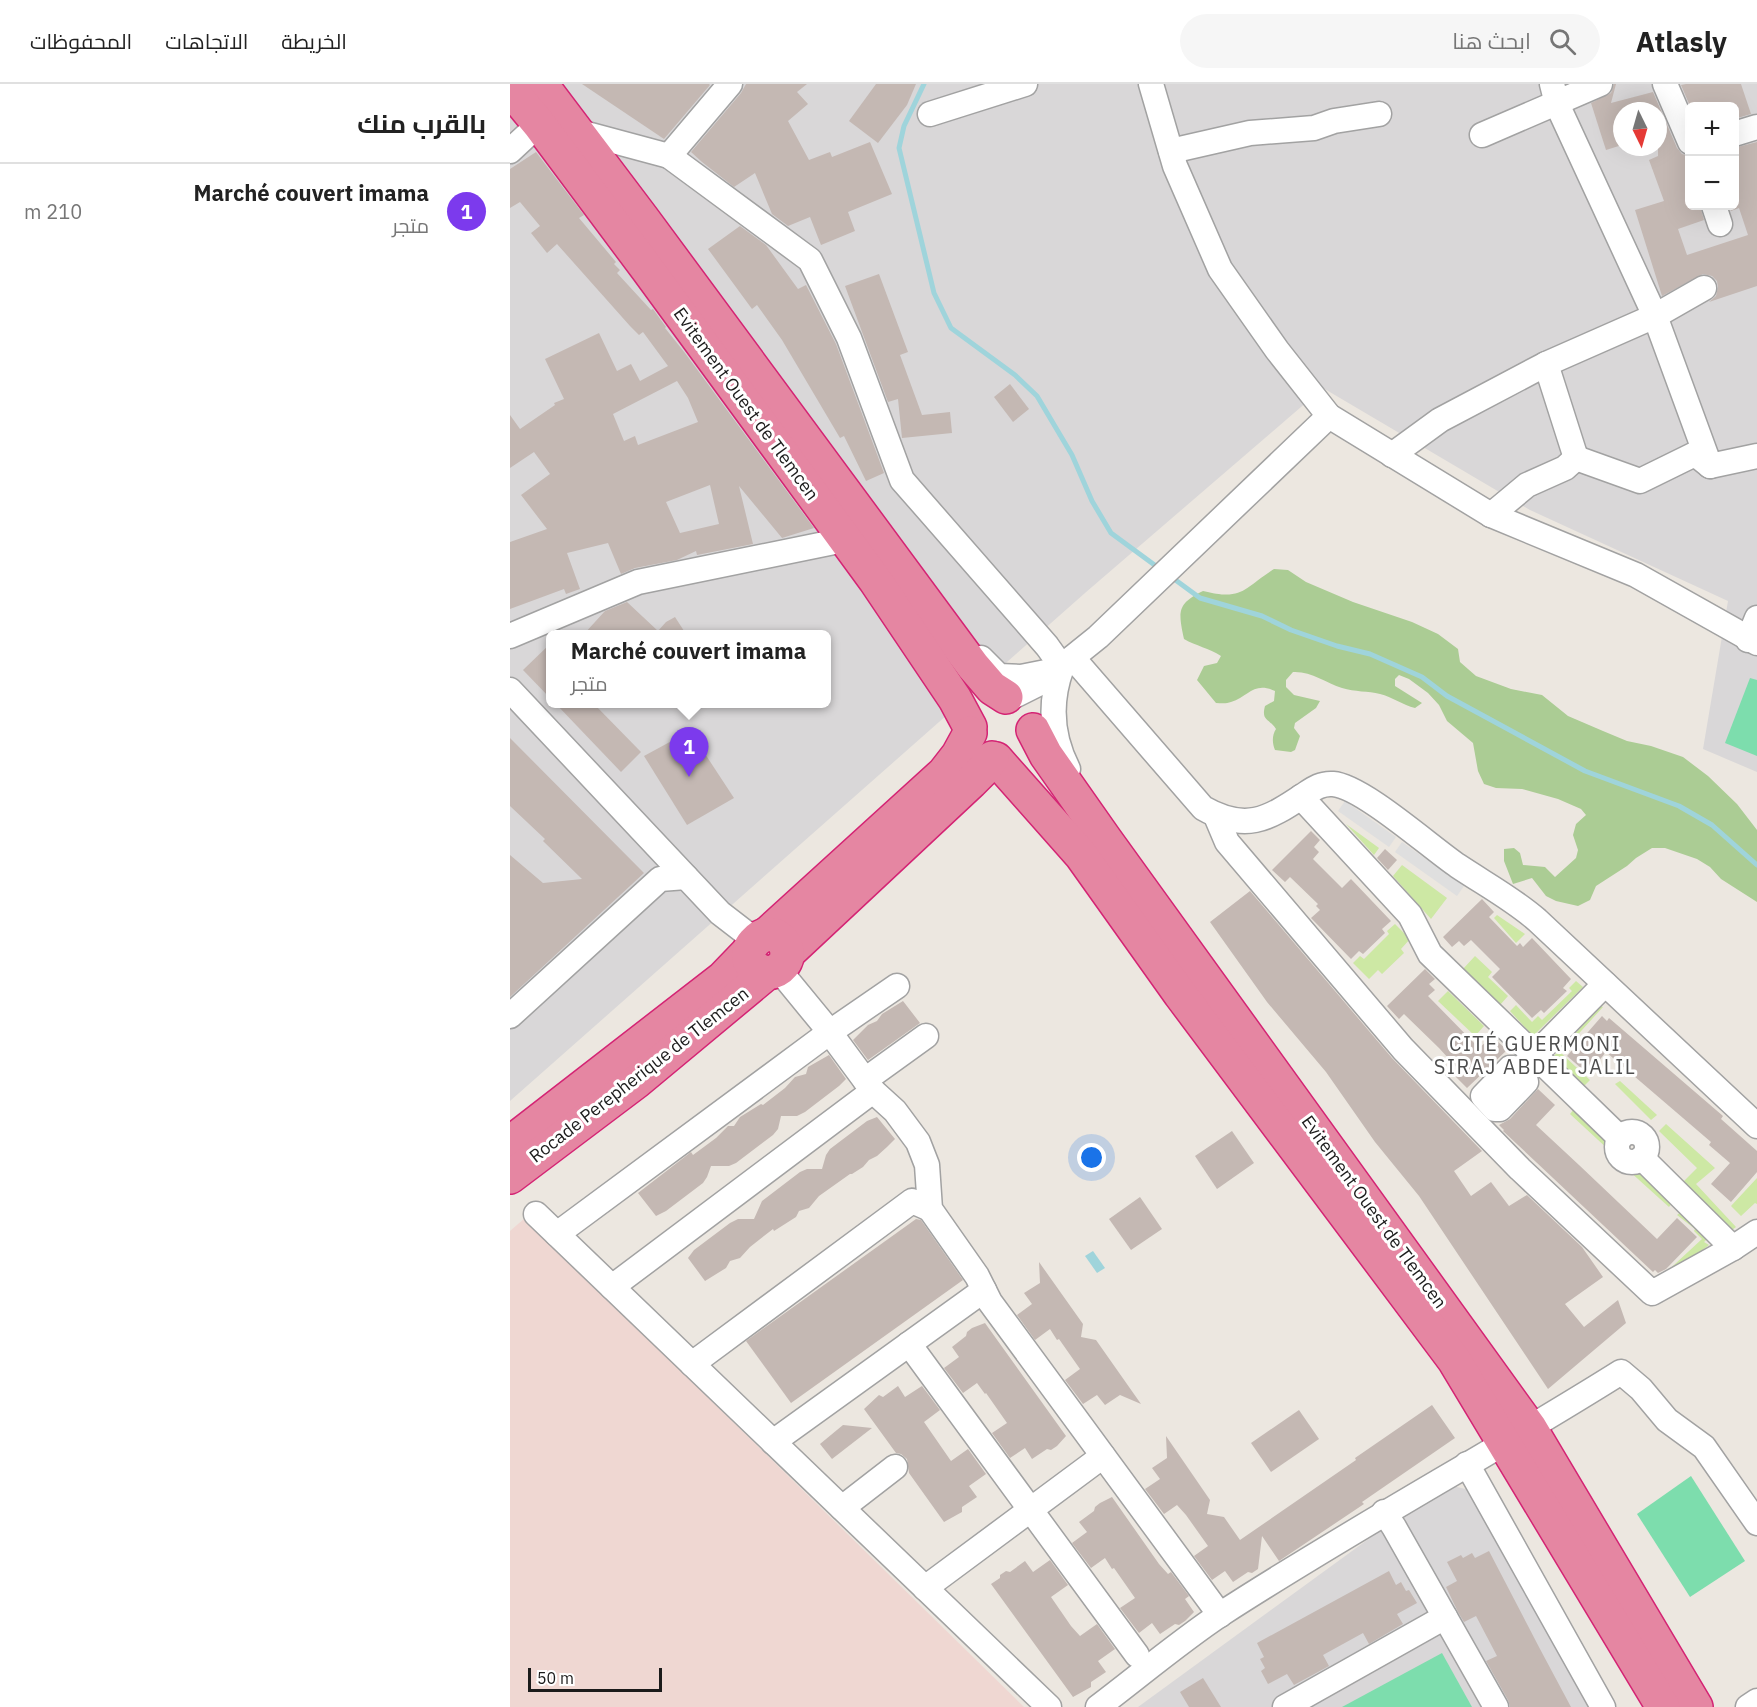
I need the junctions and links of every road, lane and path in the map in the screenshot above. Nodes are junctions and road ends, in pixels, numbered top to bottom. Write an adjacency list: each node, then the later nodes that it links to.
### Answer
1 (730, 84): 18 (street)
2 (1025, 84): 9 (street)
3 (1151, 84): 17 (street)
4 (1600, 84): 7 (street)
5 (1665, 84): 13 (street)
6 (510, 89): 8 (highway, Evitement Ouest de Tlemcen)
7 (1554, 94): 15 (street); 20 (street)
8 (550, 98): 12 (highway, Evitement Ouest de Tlemcen); 16 (street); 28 (highway, Evitement Ouest de Tlemcen)
9 (930, 114)
10 (1379, 114): 17 (street)
11 (1757, 127): 14 (street)
12 (576, 132): 18 (street); 29 (highway, Evitement Ouest de Tlemcen)
13 (1685, 132)
14 (1739, 132)
15 (1482, 135)
16 (510, 151)
17 (1171, 151): 22 (street)
18 (669, 156): 32 (street)
19 (1704, 288): 20 (street)
20 (1655, 316): 21 (street); 26 (street)
21 (1546, 364): 23 (street); 25 (street)
22 (1329, 416): 23 (street); 32 (street)
23 (1392, 455): 27 (street)
24 (1757, 456): 26 (street)
25 (1576, 458): 26 (street); 27 (street)
26 (1710, 466)
27 (1491, 515): 30 (street)
28 (844, 540): 31 (street); 36 (highway, Evitement Ouest de Tlemcen)
29 (940, 621): 32 (street); 34 (highway, Evitement Ouest de Tlemcen)
30 (1754, 634)
31 (510, 636)
32 (1068, 663): 34 (street); 35 (street); 39 (street); 41 (street)
33 (510, 690): 40 (street)
34 (1008, 698): 35 (highway, Evitement Ouest de Tlemcen); 36 (highway)
35 (1033, 727): 37 (highway); 41 (highway, Evitement Ouest de Tlemcen)
36 (970, 730): 37 (highway, Evitement Ouest de Tlemcen); 42 (highway)
37 (994, 759): 42 (highway); 62 (highway, Evitement Ouest de Tlemcen)
38 (1301, 797): 39 (street); 43 (street); 48 (street)
39 (1216, 816): 57 (street)
40 (686, 877): 42 (street); 45 (street)
41 (1138, 884): 62 (highway, Evitement Ouest de Tlemcen)
42 (767, 954): 46 (street); 51 (highway); 52 (highway, Rocade Perepherique de Tlemcen)
43 (1605, 984): 48 (street); 50 (street)
44 (897, 987): 46 (street)
45 (510, 1016)
46 (830, 1032): 49 (street); 56 (street)
47 (926, 1036): 49 (street)
48 (1527, 1063): 57 (street)
49 (869, 1085): 53 (street); 58 (street)
50 (1757, 1126)
51 (510, 1143)
52 (510, 1177)
53 (924, 1198): 59 (street); 61 (street)
54 (536, 1214): 56 (street)
55 (1757, 1233): 57 (street)
56 (557, 1234): 58 (street)
57 (1733, 1248)
58 (612, 1287): 61 (street)
59 (984, 1290): 60 (street); 64 (street)
60 (909, 1344): 63 (street); 68 (street)
61 (692, 1364): 63 (street)
62 (1517, 1436): 65 (street); 70 (street); 76 (highway, Evitement Ouest de Tlemcen)
63 (773, 1442): 67 (street)
64 (1103, 1456): 68 (street); 72 (street)
65 (1467, 1464): 69 (street); 81 (street)
66 (895, 1467): 67 (street)
67 (842, 1508): 71 (street)
68 (1031, 1510): 71 (street); 74 (street)
69 (1384, 1512): 72 (street); 73 (street)
70 (1757, 1523)
71 (925, 1588): 79 (street)
72 (1220, 1615): 78 (street)
73 (1445, 1617): 77 (street); 80 (street)
74 (1137, 1656)
75 (1757, 1701): 82 (street)
76 (1688, 1703)
77 (1298, 1704)
78 (1102, 1706)
79 (1048, 1707)
80 (1496, 1707)
81 (1603, 1707)
82 (1748, 1707)

